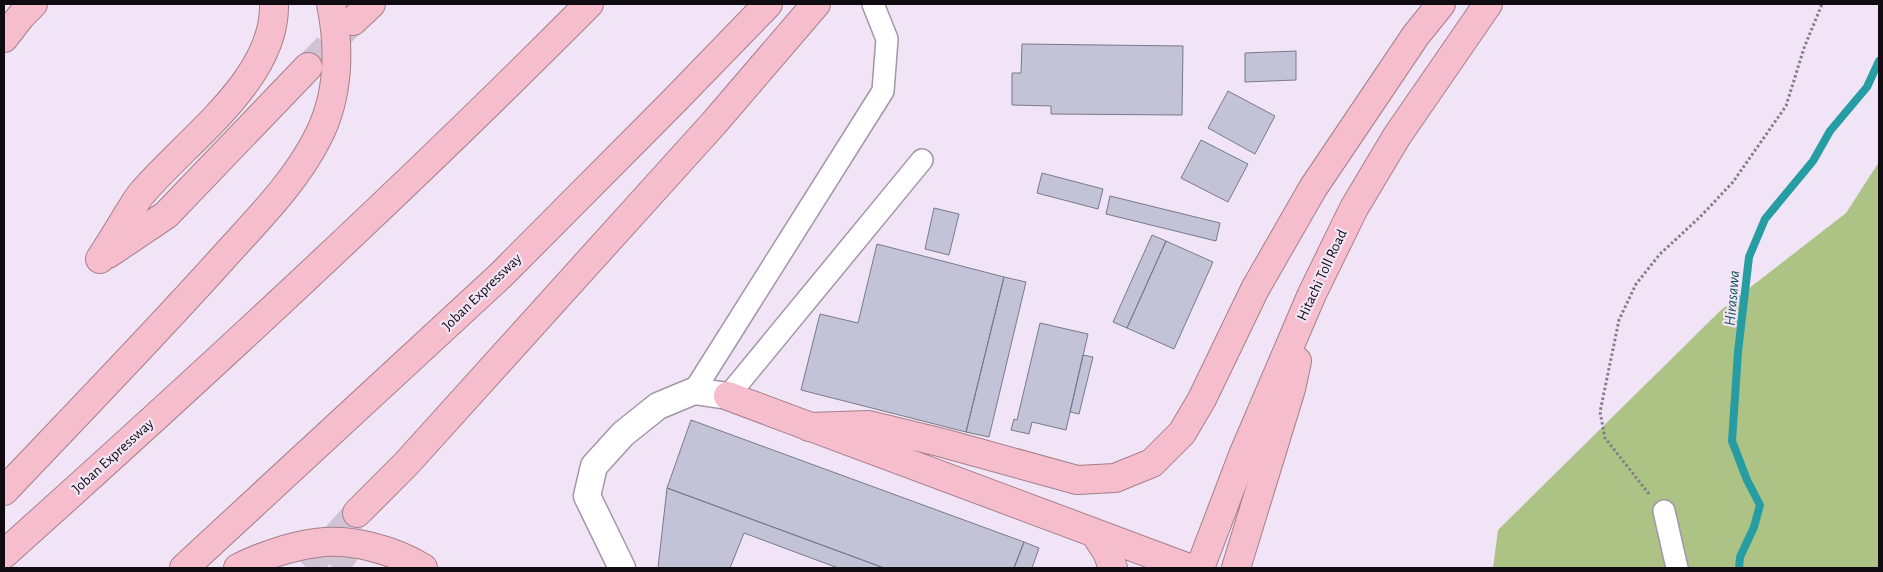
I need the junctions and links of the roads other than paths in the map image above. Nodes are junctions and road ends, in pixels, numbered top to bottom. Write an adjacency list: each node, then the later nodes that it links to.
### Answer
1 (34, 4): 10 (highway)
2 (274, 4): 11 (highway)
3 (331, 4): 17 (highway)
4 (589, 4): 21 (highway, Joban Expressway)
5 (768, 4): 23 (highway, Joban Expressway)
6 (816, 4): 19 (highway)
7 (873, 4): 14 (street)
8 (1441, 4): 16 (highway)
9 (1488, 4): 13 (highway, Hitachi Toll Road)
10 (4, 38)
11 (308, 67)
12 (922, 160): 15 (street)
13 (1312, 294): 28 (highway, Hitachi Toll Road); 29 (highway)
14 (694, 391): 15 (street); 26 (street)
15 (728, 396): 16 (highway)
16 (809, 427): 20 (highway)
17 (4, 491)
18 (1664, 512): 30 (street)
19 (363, 516)
20 (1095, 534): 22 (highway); 27 (highway)
21 (4, 554)
22 (1177, 564)
23 (184, 568)
24 (238, 568): 25 (highway)
25 (423, 568)
26 (622, 568)
27 (1113, 568)
28 (1200, 568)
29 (1236, 568)
30 (1677, 568)

